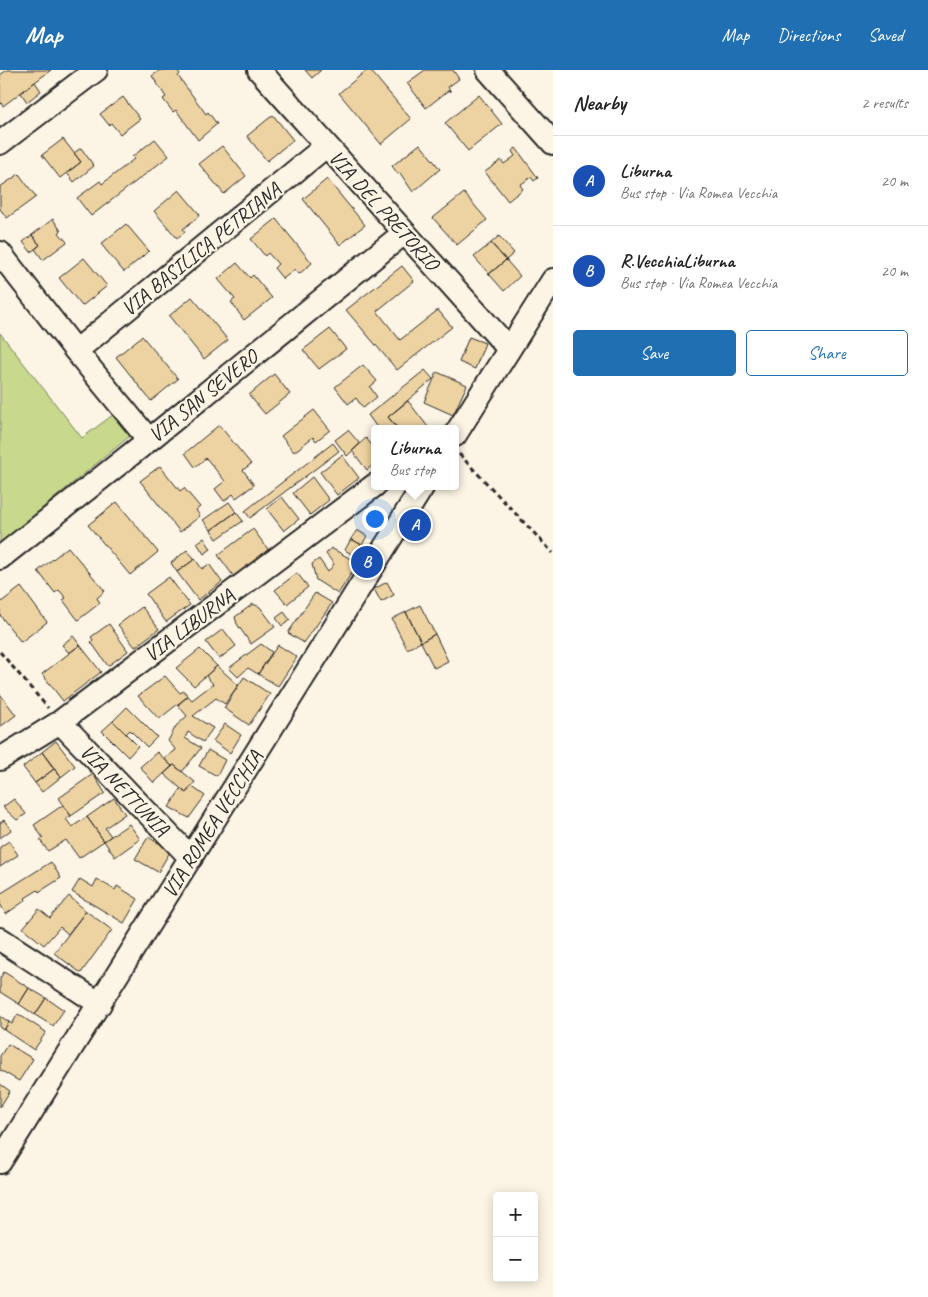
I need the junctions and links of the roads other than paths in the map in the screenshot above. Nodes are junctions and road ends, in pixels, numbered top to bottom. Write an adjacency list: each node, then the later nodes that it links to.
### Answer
1 (96, 70): 4 (street)
2 (259, 70): 6 (street, VIA DEL PRETORIO)
3 (488, 70): 5 (street)
4 (0, 143)
5 (553, 143)
6 (326, 146): 7 (street, VIA DEL PRETORIO); 11 (street, VIA BASILICA PETRIANA)
7 (404, 233): 10 (street, VIA DEL PRETORIO); 13 (street, VIA SAN SEVERO)
8 (0, 253): 11 (street)
9 (553, 280): 10 (street)
10 (509, 349): 12 (street)
11 (76, 351): 13 (street)
12 (459, 429)
13 (149, 440): 16 (street, VIA SAN SEVERO)
14 (371, 488): 17 (street, VIA LIBURNA)
15 (420, 490): 19 (street, VIA ROMEA VECCHIA)
16 (0, 558)
17 (60, 722): 18 (street, VIA LIBURNA); 19 (street, VIA NETTUNIA)
18 (0, 759)
19 (190, 858): 21 (street, VIA ROMEA VECCHIA)
20 (0, 939): 21 (street)
21 (100, 1004): 22 (street, VIA ROMEA VECCHIA)
22 (0, 1162)

